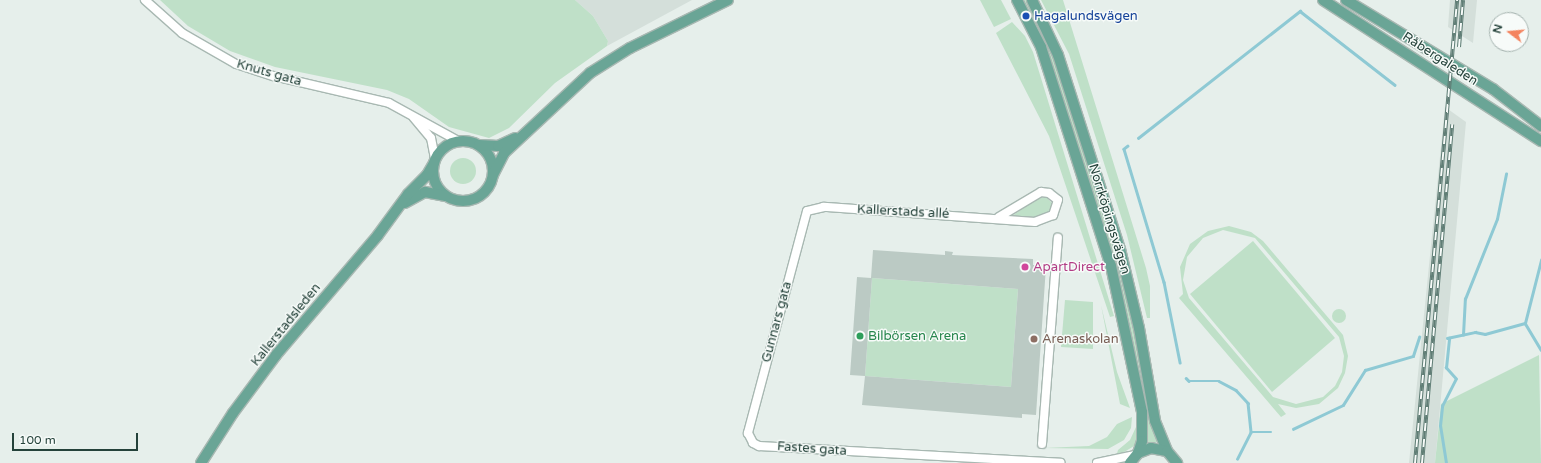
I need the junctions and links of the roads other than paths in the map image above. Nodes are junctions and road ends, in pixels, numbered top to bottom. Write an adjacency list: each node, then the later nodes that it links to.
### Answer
1 (145, 0): 7 (street, Knuts gata)
2 (728, 0): 9 (main road)
3 (1017, 0): 23 (main road, Norrköpingsvägen)
4 (1032, 0): 22 (main road, Norrköpingsvägen)
5 (1323, 0): 11 (main road, Råbergaleden)
6 (1346, 0): 8 (main road, Råbergaleden)
7 (409, 113): 10 (street, Knuts gata); 13 (street, Knuts gata)
8 (1541, 126)
9 (526, 132): 12 (main road); 14 (main road)
10 (458, 141): 12 (main road); 13 (main road)
11 (1541, 141)
12 (479, 145): 14 (main road)
13 (434, 161): 15 (main road); 16 (main road, Kallerstadsleden)
14 (493, 175): 15 (main road)
15 (446, 196): 16 (main road, Kallerstadsleden)
16 (397, 209): 25 (main road, Kallerstadsleden)
17 (807, 210): 18 (street, Kallerstads allé); 20 (street, Gunnars gata)
18 (999, 217): 18 (street, Kallerstads allé)
19 (1058, 238): 21 (street)
20 (748, 433): 26 (street, Fastes gata)
21 (1042, 444)
22 (1167, 451): 23 (main road); 24 (main road)
23 (1134, 457): 29 (street)
24 (1178, 462)
25 (201, 463)
26 (1013, 463): 27 (street, Fastes gata)
27 (1027, 463): 28 (street, Fastes gata)
28 (1061, 463)
29 (1098, 463)

